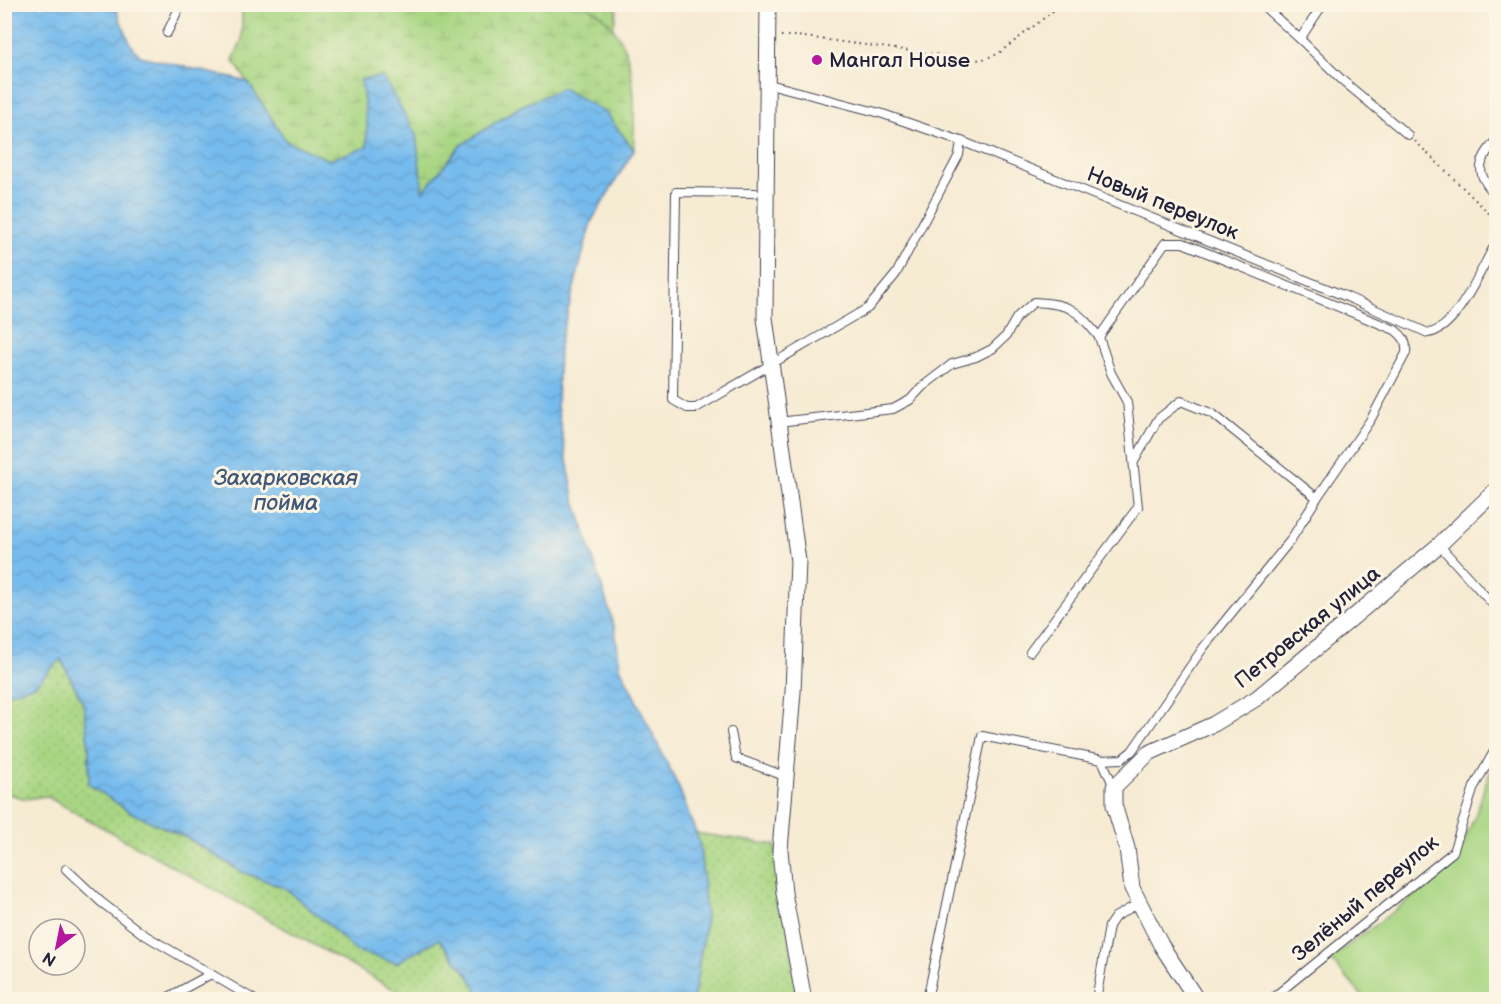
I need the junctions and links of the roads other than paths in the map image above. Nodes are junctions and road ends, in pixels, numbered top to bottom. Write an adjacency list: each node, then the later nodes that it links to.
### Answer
1 (181, 4): 5 (lane)
2 (768, 4): 7 (street)
3 (1261, 4): 6 (lane)
4 (1323, 4): 6 (lane)
5 (167, 33)
6 (1300, 39): 8 (lane)
7 (769, 84): 10 (lane, Новый переулок); 15 (street)
8 (1408, 135)
9 (1497, 140): 12 (lane)
10 (961, 141): 13 (lane, Новый переулок); 15 (lane)
11 (755, 193): 15 (lane)
12 (1497, 196)
13 (1497, 243)
14 (1099, 337): 16 (lane); 17 (lane); 19 (lane)
15 (771, 366): 16 (street)
16 (778, 422): 26 (street)
17 (1134, 461): 19 (lane); 22 (lane)
18 (1497, 490): 20 (street, Петровская улица)
19 (1317, 498): 25 (lane)
20 (1439, 545): 21 (lane); 27 (street, Петровская улица)
21 (1497, 608)
22 (1030, 652)
23 (731, 732): 26 (lane)
24 (1497, 748): 37 (lane, Зелёный переулок)
25 (1102, 760): 27 (lane); 34 (lane)
26 (786, 777): 33 (street)
27 (1114, 787): 29 (street)
28 (66, 869): 30 (lane)
29 (1139, 903): 35 (lane); 36 (street)
30 (211, 974): 31 (lane); 32 (lane)
31 (163, 999)
32 (255, 999)
33 (804, 999)
34 (927, 999)
35 (1095, 999)
36 (1197, 999)
37 (1270, 999)

